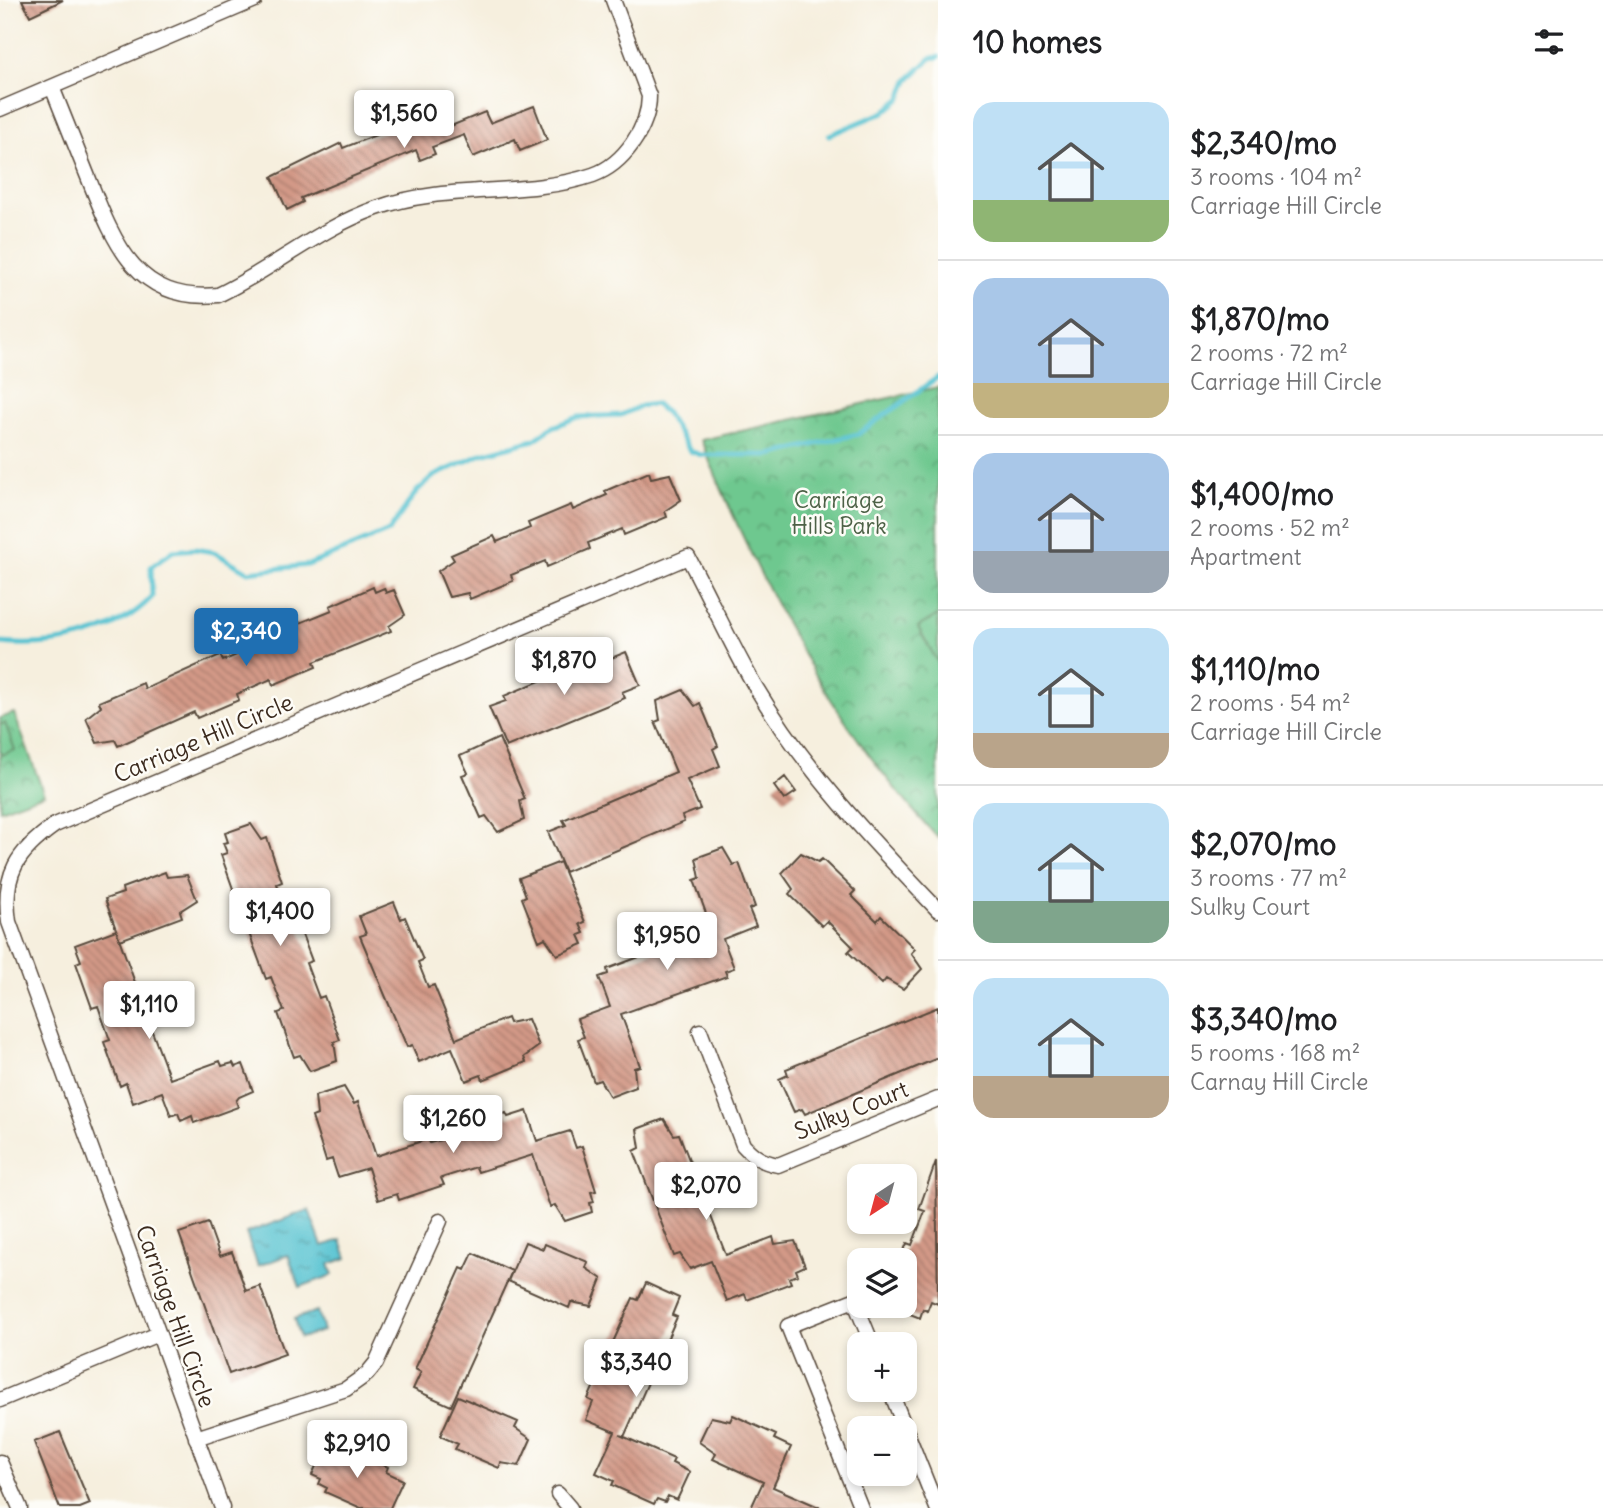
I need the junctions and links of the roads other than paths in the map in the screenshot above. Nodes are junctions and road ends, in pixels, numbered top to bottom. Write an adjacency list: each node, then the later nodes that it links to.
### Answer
1 (255, 0): 3 (street)
2 (613, 0): 3 (street)
3 (52, 87): 4 (street)
4 (0, 109)
5 (938, 910): 10 (street, Carriage Hill Circle)
6 (700, 1031): 7 (street, Sulky Court)
7 (938, 1099)
8 (440, 1221): 13 (street)
9 (867, 1332): 19 (street)
10 (158, 1334): 11 (street); 13 (street, Carriage Hill Circle)
11 (0, 1400)
12 (895, 1402): 20 (street)
13 (196, 1438): 17 (street, Carriage Hill Circle)
14 (0, 1462): 16 (street)
15 (558, 1494): 18 (street)
16 (20, 1508)
17 (222, 1508)
18 (570, 1508)
19 (861, 1508)
20 (937, 1508)

